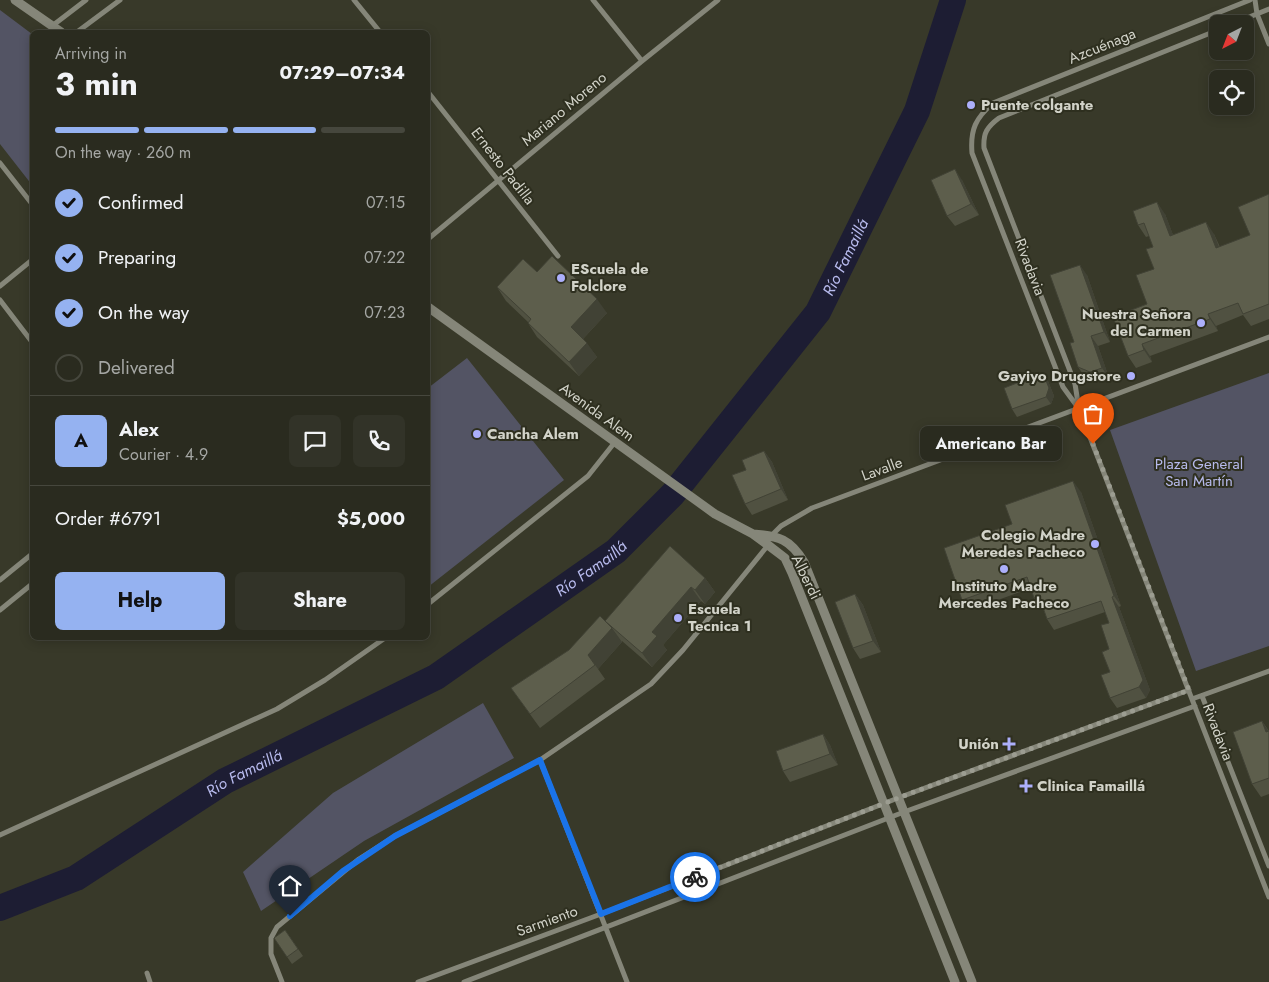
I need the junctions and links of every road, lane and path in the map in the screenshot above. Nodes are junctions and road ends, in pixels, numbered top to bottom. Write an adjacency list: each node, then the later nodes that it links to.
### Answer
1 (15, 0): 12 (street)
2 (86, 0): 12 (street)
3 (120, 0): 14 (street)
4 (354, 0): 15 (street)
5 (593, 0): 18 (street)
6 (718, 0): 18 (street, Mariano Moreno)
7 (1250, 0): 20 (street, Azcuénaga)
8 (1254, 0): 10 (street)
9 (1269, 9): 10 (street)
10 (1257, 14): 11 (street); 17 (street)
11 (1254, 15)
12 (52, 26): 13 (street)
13 (57, 30)
14 (80, 30)
15 (378, 30)
16 (1209, 34): 21 (street, Azcuénaga)
17 (1269, 44)
18 (642, 61): 23 (street, Mariano Moreno)
19 (430, 95): 23 (street, Ernesto Padilla)
20 (974, 128): 33 (street, Rivadavia)
21 (985, 131): 33 (street, Rivadavia)
22 (0, 162): 24 (street)
23 (498, 180): 25 (street, Mariano Moreno); 26 (street, Ernesto Padilla)
24 (30, 201)
25 (430, 237)
26 (558, 256)
27 (30, 262): 28 (street)
28 (0, 286)
29 (0, 300): 32 (street)
30 (430, 308): 34 (street, Avenida Alem)
31 (1269, 337): 33 (street, Lavalle)
32 (30, 339)
33 (1079, 409): 36 (street, Lavalle); 45 (street, Rivadavia)
34 (615, 442): 35 (street, Avenida Alem); 41 (street)
35 (753, 534): 36 (street, Alberdi); 37 (street, Alberdi)
36 (772, 536): 37 (street, Lavalle); 50 (street, Alberdi)
37 (768, 545): 49 (street, Lavalle); 51 (street, Alberdi)
38 (30, 556): 39 (street)
39 (0, 580)
40 (30, 586): 42 (street)
41 (430, 602)
42 (0, 610)
43 (382, 640): 54 (street)
44 (1269, 671): 46 (street)
45 (1189, 690): 47 (street, Rivadavia); 50 (street, Sarmiento)
46 (1202, 696): 47 (street); 55 (street, Rivadavia)
47 (1192, 699): 48 (street, Rivadavia)
48 (1194, 706): 52 (street, Sarmiento); 56 (street, Rivadavia)
49 (540, 760): 57 (street); 61 (street, Lavalle)
50 (898, 798): 51 (street, Sarmiento); 52 (street, Alberdi)
51 (884, 804): 53 (street, Alberdi); 57 (street, Sarmiento)
52 (904, 812): 53 (street, Sarmiento); 66 (street, Alberdi)
53 (890, 818): 58 (street, Sarmiento); 65 (street, Alberdi)
54 (0, 835)
55 (1269, 866)
56 (1269, 897)
57 (601, 914): 58 (street); 62 (street, Sarmiento)
58 (606, 928): 63 (street, Sarmiento); 64 (street)
59 (146, 973): 60 (street)
60 (150, 982)
61 (282, 982)
62 (418, 982)
63 (464, 982)
64 (626, 982)
65 (955, 982)
66 (972, 982)

